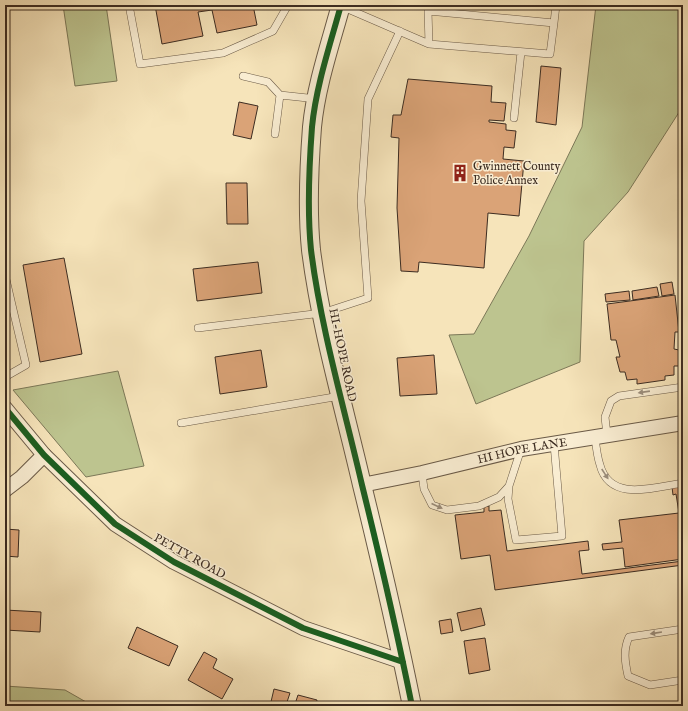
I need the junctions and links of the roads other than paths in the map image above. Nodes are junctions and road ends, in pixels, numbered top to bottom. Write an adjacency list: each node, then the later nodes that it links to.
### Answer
1 (129, 5): 2 (lane)
2 (288, 5)
3 (340, 5): 7 (lane); 12 (street, HI-HOPE ROAD)
4 (556, 5): 6 (lane)
5 (427, 8): 6 (lane); 8 (lane)
6 (554, 23): 9 (lane)
7 (400, 31): 8 (lane); 16 (lane)
8 (429, 44): 9 (lane)
9 (521, 52): 13 (lane)
10 (244, 76): 11 (lane)
11 (280, 95): 12 (lane); 14 (lane)
12 (317, 99): 16 (street, HI-HOPE ROAD)
13 (514, 118)
14 (275, 134)
15 (5, 275): 18 (lane)
16 (322, 313): 17 (lane); 20 (street, HI-HOPE ROAD)
17 (198, 328)
18 (5, 377)
19 (683, 387): 24 (lane, one-way to 24)
20 (340, 396): 22 (lane); 30 (street, HI-HOPE ROAD)
21 (5, 408): 27 (street, PETTY ROAD)
22 (181, 423)
23 (683, 423): 24 (street, HI HOPE LANE)
24 (601, 436): 25 (street, HI HOPE LANE); 29 (lane, one-way to 29)
25 (554, 444): 26 (street, HI HOPE LANE); 31 (lane)
26 (521, 449): 28 (street, HI HOPE LANE); 31 (lane)
27 (44, 455): 32 (street); 34 (street, PETTY ROAD)
28 (422, 473): 30 (street, HI HOPE LANE); 31 (lane, one-way to 31)
29 (683, 483)
30 (362, 485): 34 (street, HI-HOPE ROAD)
31 (509, 486)
32 (5, 490)
33 (683, 629): 35 (lane, one-way to 35)
34 (403, 662): 36 (street, HI-HOPE ROAD)
35 (683, 680)
36 (412, 706)

